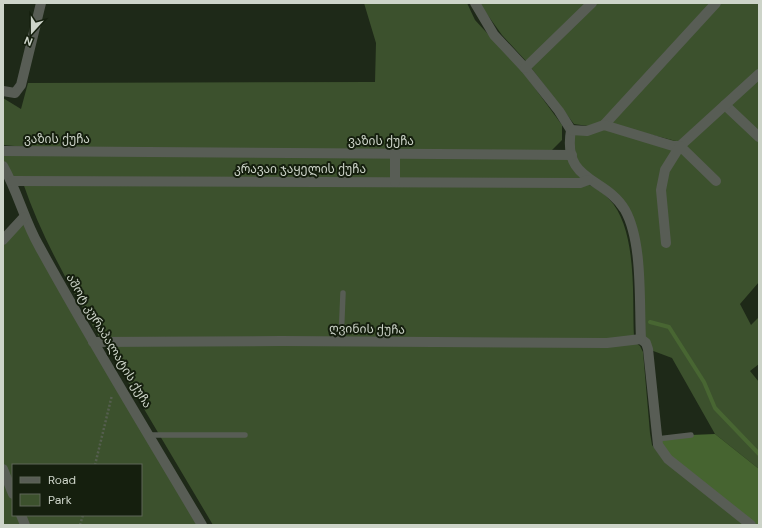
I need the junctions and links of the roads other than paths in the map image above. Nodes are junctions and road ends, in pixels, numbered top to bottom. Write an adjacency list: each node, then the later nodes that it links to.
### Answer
1 (42, 3): 7 (street)
2 (475, 3): 5 (street)
3 (592, 3): 5 (street)
4 (716, 3): 9 (street)
5 (525, 68): 10 (street)
6 (759, 74): 8 (street)
7 (3, 91)
8 (725, 105): 11 (street); 12 (street)
9 (604, 126): 10 (street); 12 (street)
10 (571, 130): 15 (street)
11 (759, 137)
12 (680, 146): 19 (street); 23 (street)
13 (3, 151): 14 (street, ვაზის ქუჩა)
14 (395, 154): 15 (street, ვაზის ქუჩა); 20 (street)
15 (572, 155): 17 (street)
16 (3, 166): 18 (street, აშოტ კურაპალატის ქუჩა)
17 (588, 180): 20 (street, კრავაი ჯაყელის ქუჩა); 25 (street)
18 (12, 181): 20 (street, კრავაი ჯაყელის ქუჩა); 21 (street, აშოტ კურაპალატის ქუჩა)
19 (716, 181)
20 (395, 182)
21 (24, 217): 22 (street); 27 (street, აშოტ კურაპალატის ქუჩა)
22 (3, 240)
23 (666, 243)
24 (343, 293): 26 (lane)
25 (641, 339): 26 (street, ღვინის ქუჩა); 31 (street)
26 (341, 341): 27 (street, ღვინის ქუჩა)
27 (93, 342): 28 (street, აშოტ კურაპალატის ქუჩა)
28 (149, 435): 29 (lane); 34 (street, აშოტ კურაპალატის ქუჩა)
29 (245, 435)
30 (691, 435): 31 (lane)
31 (657, 439): 35 (street)
32 (3, 469): 33 (street)
33 (12, 492)
34 (202, 525)
35 (751, 525)

